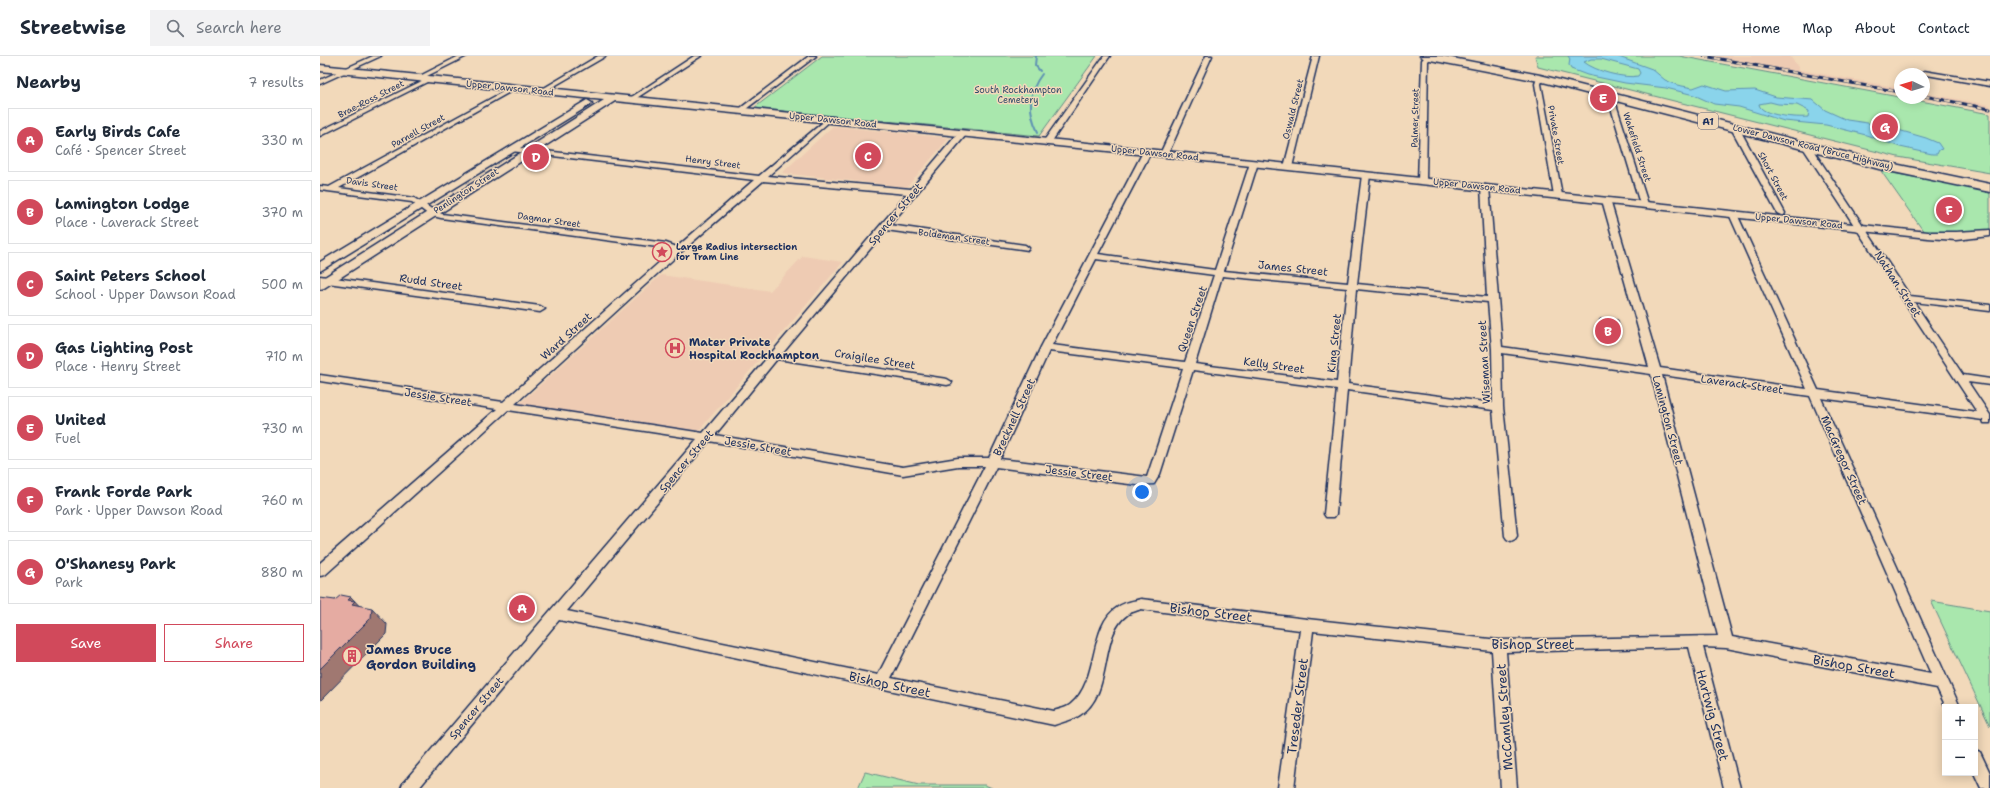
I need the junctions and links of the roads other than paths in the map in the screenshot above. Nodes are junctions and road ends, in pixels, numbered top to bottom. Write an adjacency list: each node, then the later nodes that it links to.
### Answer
1 (378, 56): 12 (street)
2 (464, 56): 14 (street)
3 (603, 56): 20 (street)
4 (698, 56): 24 (street)
5 (812, 56): 25 (street)
6 (1107, 56): 30 (street)
7 (1209, 56): 35 (street)
8 (1316, 56): 37 (street, Oswald Street)
9 (1427, 56): 15 (highway, Lower Dawson Road (Bruce Highway) / A1); 41 (street, Palmer Street)
10 (1452, 56): 40 (highway, Lower Dawson Road (Bruce Highway) / A1)
11 (320, 68): 12 (street, Upper Dawson Road)
12 (346, 71): 14 (street, Upper Dawson Road); 17 (street)
13 (1930, 74): 18 (street)
14 (418, 78): 16 (street, Upper Dawson Road)
15 (1540, 78): 22 (highway, Lower Dawson Road (Bruce Highway) / A1); 47 (street, Private Street)
16 (430, 79): 19 (street, Upper Dawson Road); 29 (street, Brae-Ross Street)
17 (320, 82)
18 (1990, 84)
19 (514, 88): 20 (street, Upper Dawson Road); 45 (street, Parnell Street)
20 (542, 91): 21 (street, Upper Dawson Road)
21 (597, 96): 23 (street, Upper Dawson Road); 32 (street, Penlington Street)
22 (1615, 97): 27 (highway, Lower Dawson Road (Bruce Highway) / A1); 49 (street, Wakefield Street)
23 (613, 98): 24 (street, Upper Dawson Road); 33 (street, Penlington Street)
24 (630, 100): 25 (street, Upper Dawson Road)
25 (740, 111): 26 (street, Upper Dawson Road)
26 (828, 120): 28 (street, Upper Dawson Road); 39 (street, Ward Street)
27 (1735, 128): 31 (highway, Lower Dawson Road (Bruce Highway) / A1); 52 (street, Short Street)
28 (963, 133): 30 (street, Upper Dawson Road); 46 (street, Spencer Street)
29 (320, 134)
30 (1047, 142): 34 (street, Upper Dawson Road)
31 (1806, 146): 44 (highway, Lower Dawson Road (Bruce Highway) / A1); 55 (street, Nathan Street)
32 (511, 149): 33 (street, Henry Street); 50 (street, Penlington Street)
33 (529, 151): 39 (street, Henry Street); 51 (street, Penlington Street)
34 (1147, 152): 35 (street, Upper Dawson Road); 59 (street, Brecknell Street)
35 (1164, 154): 36 (street, Upper Dawson Road)
36 (1254, 163): 37 (street, Upper Dawson Road); 61 (street, Queen Street)
37 (1288, 167): 38 (street, Upper Dawson Road)
38 (1366, 175): 41 (street, Upper Dawson Road); 63 (street, King Street)
39 (760, 178): 46 (street, Henry Street); 58 (street, Ward Street)
40 (1990, 180)
41 (1422, 181): 42 (street, Upper Dawson Road)
42 (1485, 187): 47 (street, Upper Dawson Road); 65 (street, Wiseman Street)
43 (320, 188): 45 (street, Davis Street)
44 (1990, 188)
45 (331, 189): 50 (street, Davis Street)
46 (913, 192): 54 (street, Spencer Street)
47 (1558, 195): 48 (street, Upper Dawson Road)
48 (1606, 200): 49 (street, Upper Dawson Road); 72 (street, Lamington Street)
49 (1644, 204): 53 (street, Upper Dawson Road)
50 (420, 205): 51 (street, Dagmar Street); 60 (street, Penlington Street)
51 (432, 213): 58 (street, Dagmar Street); 62 (street, Penlington Street)
52 (1781, 213)
53 (1733, 214): 55 (street, Upper Dawson Road); 78 (street, MacGregor Street)
54 (884, 227): 57 (street, Boldeman Street); 70 (street, Spencer Street)
55 (1859, 228): 56 (street, Upper Dawson Road); 64 (street, Nathan Street)
56 (1990, 234)
57 (1025, 248)
58 (678, 250): 79 (street, Ward Street)
59 (1092, 256): 61 (street, James Street); 68 (street, Brecknell Street)
60 (320, 267)
61 (1220, 273): 63 (street, James Street); 71 (street, Queen Street)
62 (323, 282): 67 (street, Rudd Street)
63 (1352, 286): 65 (street, James Street); 77 (street, King Street)
64 (1906, 298): 66 (street); 74 (street, Nathan Street)
65 (1492, 300): 69 (street, Wiseman Street)
66 (1990, 308)
67 (540, 309)
68 (1046, 347): 71 (street, Kelly Street); 83 (street, Brecknell Street)
69 (1497, 349): 72 (street, Laverack Street); 80 (street, Wiseman Street)
70 (775, 356): 75 (street, Craigilee Street); 82 (street, Spencer Street)
71 (1189, 365): 77 (street, Kelly Street); 84 (street, Queen Street)
72 (1656, 372): 78 (street, Laverack Street); 91 (street, Lamington Street)
73 (320, 378): 79 (street, Jessie Street)
74 (1961, 378): 76 (street); 81 (street, Nathan Street)
75 (947, 382)
76 (1990, 382)
77 (1342, 386): 80 (street, Kelly Street); 85 (street, King Street)
78 (1814, 393): 81 (street, Laverack Street); 94 (street, MacGregor Street)
79 (505, 407): 82 (street, Jessie Street); 87 (street, Ward Street)
80 (1498, 407): 86 (street, Wiseman Street)
81 (1988, 420)
82 (706, 437): 83 (street, Jessie Street); 88 (street, Spencer Street)
83 (993, 462): 84 (street, Jessie Street); 93 (street, Brecknell Street)
84 (1150, 481)
85 (1330, 514)
86 (1511, 536)
87 (320, 571)
88 (557, 614): 93 (street, Bishop Street); 97 (street, Spencer Street)
89 (1307, 625): 92 (street, Bishop Street); 93 (street, Bishop Street); 98 (street, Treseder Street)
90 (1694, 641): 91 (street, Bishop Street); 92 (street, Bishop Street); 100 (street, Hartwig Street)
91 (1726, 642): 94 (street, Bishop Street)
92 (1499, 646): 99 (street, McCamley Street)
93 (882, 682)
94 (1941, 682): 95 (street, MacGregor Street)
95 (1952, 704)
96 (1978, 764): 101 (street)
97 (408, 788)
98 (1286, 788)
99 (1509, 788)
100 (1732, 788)
101 (1989, 788)

